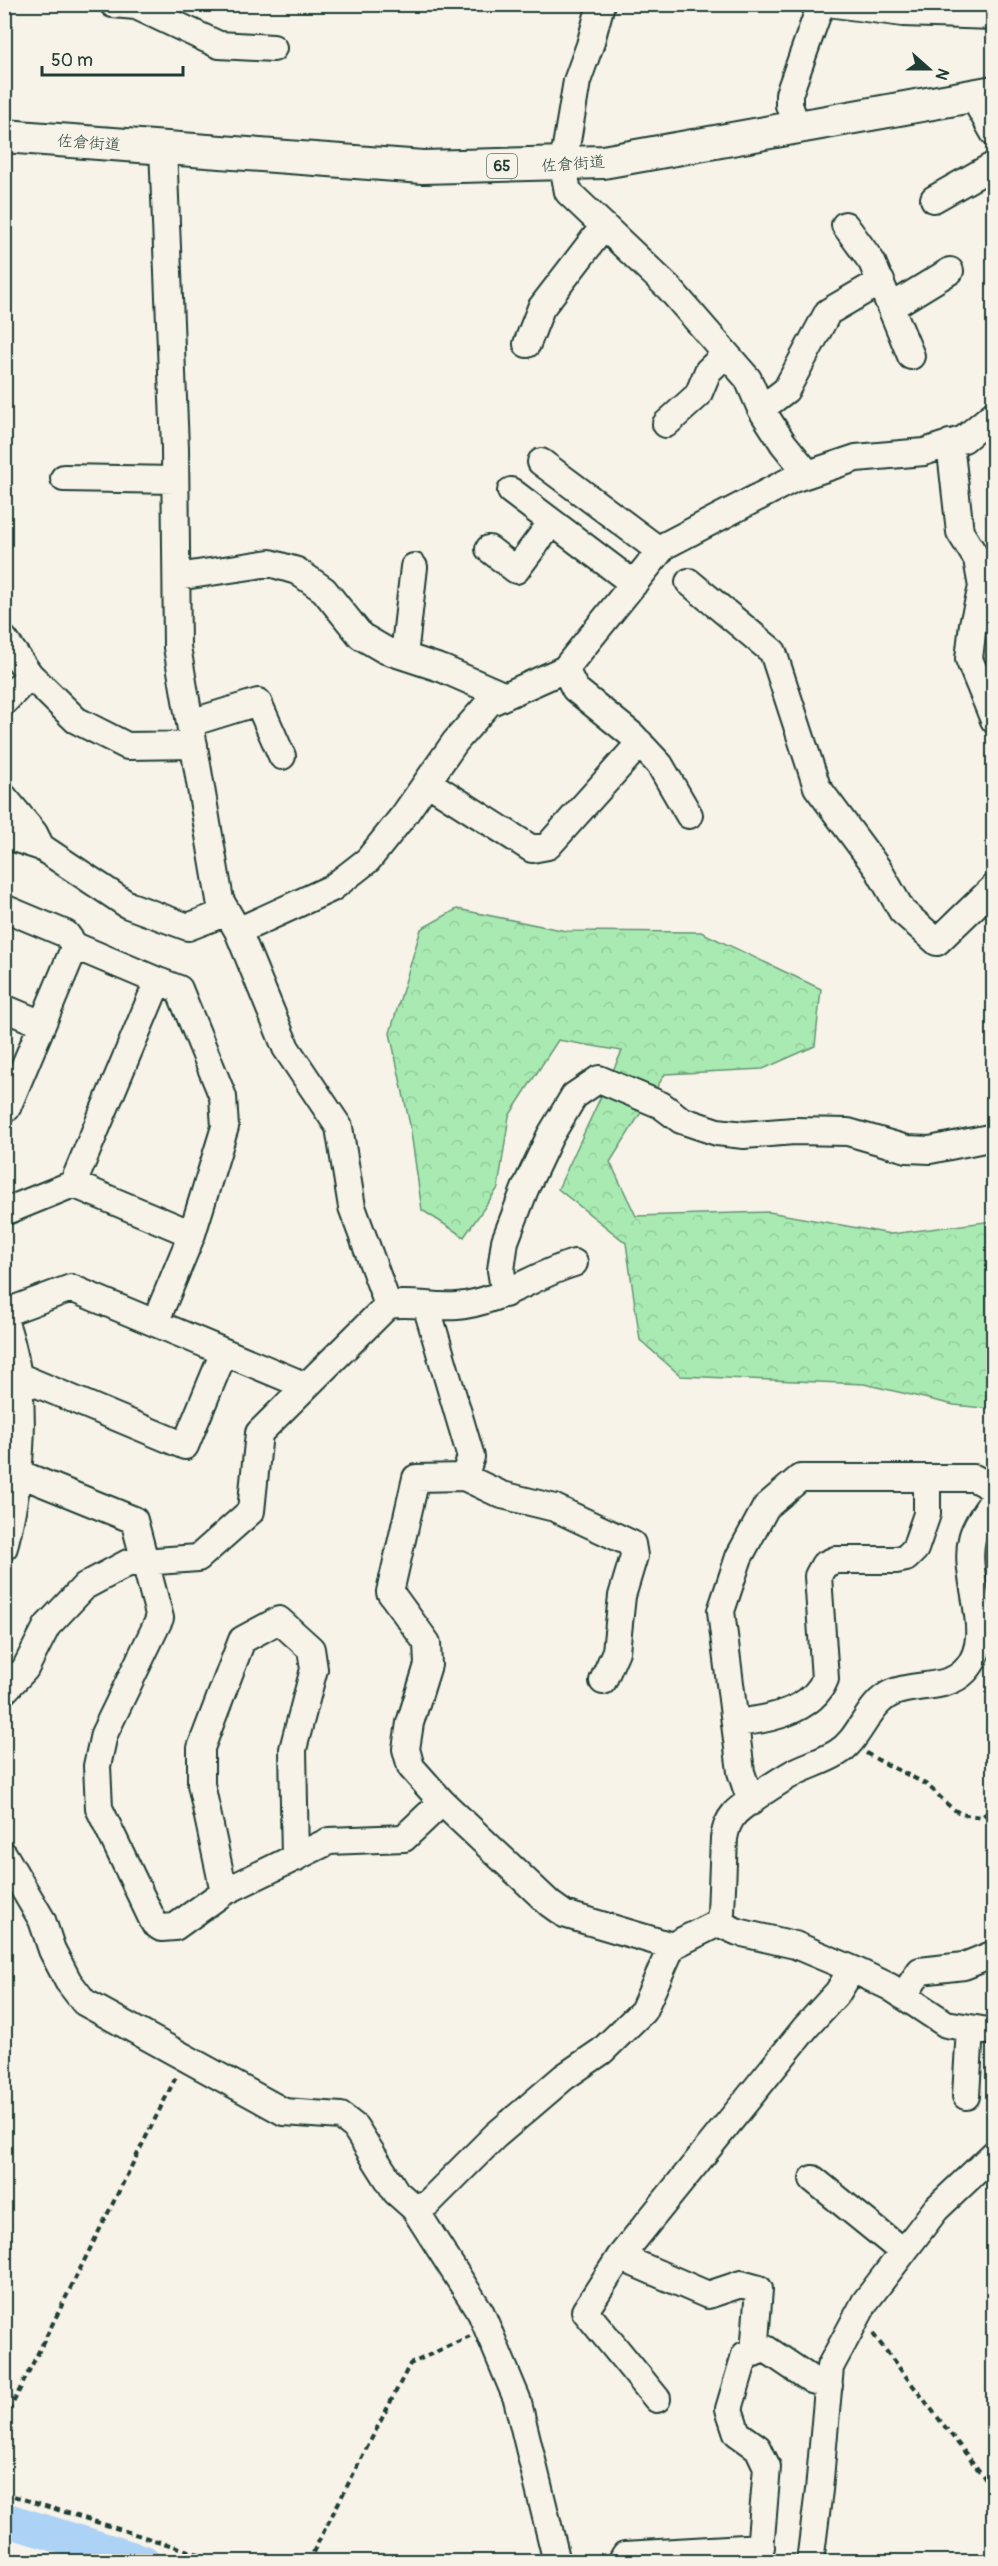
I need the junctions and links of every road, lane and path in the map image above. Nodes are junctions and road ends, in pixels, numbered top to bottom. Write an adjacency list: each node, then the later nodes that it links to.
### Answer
1 (113, 4): 6 (street)
2 (601, 4): 12 (street)
3 (821, 4): 8 (street)
4 (836, 4): 5 (street)
5 (993, 16)
6 (273, 48)
7 (983, 94): 8 (main road, 佐倉街道 / 65); 9 (street)
8 (797, 127): 12 (main road, 佐倉街道 / 65)
9 (993, 133)
10 (4, 136): 11 (main road, 佐倉街道 / 65)
11 (163, 147): 12 (main road, 佐倉街道 / 65); 30 (street)
12 (563, 165): 16 (street)
13 (993, 165): 14 (street)
14 (934, 200)
15 (845, 225): 18 (street)
16 (604, 226): 20 (street); 21 (street)
17 (950, 271): 19 (street)
18 (881, 281): 19 (street); 23 (street)
19 (891, 307): 22 (street)
20 (527, 344)
21 (726, 354): 23 (street); 25 (street)
22 (911, 356)
23 (761, 409): 28 (street)
24 (993, 414): 26 (street)
25 (666, 424)
26 (950, 443): 28 (street); 46 (street)
27 (541, 462): 32 (street)
28 (808, 474): 35 (street)
29 (64, 478): 30 (street)
30 (175, 480): 37 (street)
31 (511, 491): 33 (street)
32 (586, 496): 33 (street); 35 (street)
33 (557, 525): 34 (street); 39 (street)
34 (489, 549)
35 (660, 551): 39 (street)
36 (414, 567): 41 (street)
37 (177, 577): 41 (street); 47 (street)
38 (689, 582): 55 (street)
39 (634, 584): 42 (street)
40 (4, 639): 43 (street)
41 (404, 656): 44 (street)
42 (566, 669): 44 (street); 48 (street)
43 (30, 675): 45 (street); 47 (street)
44 (505, 696): 50 (street)
45 (4, 702)
46 (993, 720)
47 (192, 734): 49 (street); 57 (street)
48 (640, 743): 50 (street); 52 (street)
49 (282, 756)
50 (427, 782): 57 (street)
51 (4, 797): 54 (street)
52 (689, 815)
53 (4, 835): 54 (street)
54 (41, 847): 57 (street)
55 (993, 886)
56 (4, 908): 58 (street)
57 (232, 921): 69 (street)
58 (75, 946): 59 (street); 61 (street)
59 (158, 981): 64 (street); 66 (street)
60 (4, 1008): 61 (street)
61 (42, 1024): 62 (street)
62 (4, 1109)
63 (993, 1137): 68 (street)
64 (73, 1184): 65 (street); 66 (street)
65 (4, 1212)
66 (192, 1234): 73 (street)
67 (574, 1263): 68 (street)
68 (505, 1294): 70 (street)
69 (388, 1305): 70 (street); 76 (street)
70 (426, 1305): 78 (street)
71 (4, 1313): 73 (street)
72 (4, 1320): 75 (street)
73 (155, 1323): 74 (street)
74 (224, 1352): 75 (street); 76 (street)
75 (18, 1376): 77 (street)
76 (306, 1386): 83 (street)
77 (18, 1473): 82 (street); 83 (street)
78 (464, 1477): 84 (street); 88 (street)
79 (927, 1478): 80 (street); 86 (street); 86 (street)
80 (993, 1489)
81 (993, 1498): 87 (street)
82 (4, 1547)
83 (146, 1562): 85 (street); 93 (street)
84 (603, 1681)
85 (4, 1691)
86 (735, 1723): 89 (street)
87 (850, 1743): 89 (street); 90 (path)
88 (442, 1802): 92 (street); 95 (street)
89 (751, 1802): 94 (street)
90 (993, 1807)
91 (4, 1855): 100 (street)
92 (295, 1858): 93 (street); 93 (street)
93 (224, 1892)
94 (718, 1923): 95 (street); 97 (street)
95 (672, 1946): 104 (street)
96 (993, 1954): 98 (street)
97 (852, 1970): 98 (street); 106 (street)
98 (903, 1995): 99 (street)
99 (982, 2030): 101 (street)
100 (186, 2058): 104 (street); 112 (path)
101 (966, 2096)
102 (993, 2154): 105 (street)
103 (813, 2179): 105 (street)
104 (414, 2208): 108 (street)
105 (903, 2252): 107 (street)
106 (620, 2257): 109 (street); 111 (street)
107 (858, 2314): 110 (street); 113 (path)
108 (487, 2328): 117 (path); 118 (street)
109 (754, 2353): 110 (street); 115 (street)
110 (828, 2385): 120 (street)
111 (657, 2399)
112 (4, 2421)
113 (993, 2490)
114 (4, 2493): 116 (path)
115 (760, 2554): 119 (street)
116 (224, 2562)
117 (308, 2562)
118 (557, 2562)
119 (621, 2562)
120 (810, 2562)

